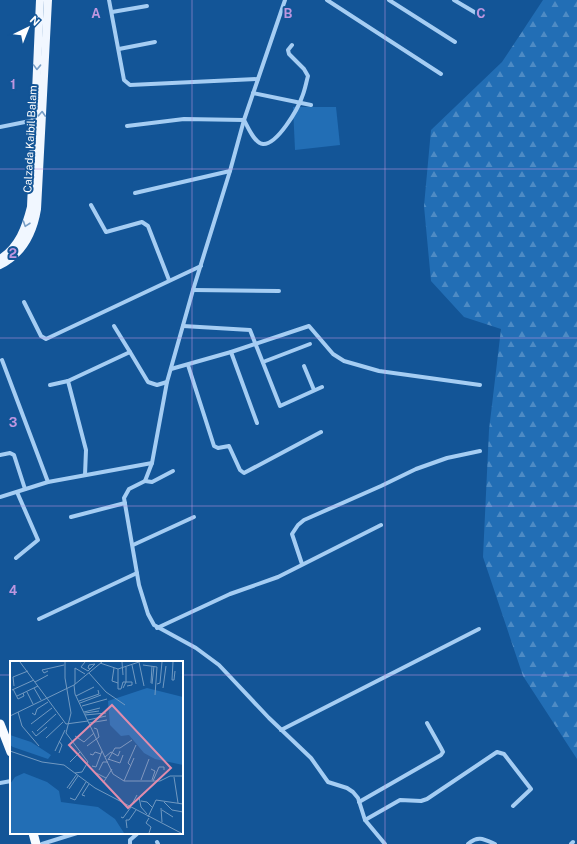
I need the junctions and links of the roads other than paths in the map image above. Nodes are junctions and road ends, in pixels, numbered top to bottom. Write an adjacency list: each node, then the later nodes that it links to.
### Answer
1 (40, 0): 20 (main road, Calzada Kaibil Balam, one-way to 20)
2 (48, 0): 28 (main road, Calzada Kaibil Balam, one-way to 2)
3 (109, 0): 9 (street)
4 (285, 0): 16 (street)
5 (327, 0): 15 (street)
6 (389, 0): 12 (street)
7 (454, 0): 10 (street)
8 (147, 6): 9 (street)
9 (112, 12): 14 (street)
10 (482, 16)
11 (155, 42): 14 (street)
12 (455, 42)
13 (292, 45): 18 (street)
14 (119, 49): 16 (street)
15 (441, 74)
16 (258, 79): 17 (street)
17 (253, 93): 18 (street); 21 (street)
18 (300, 102): 19 (street); 21 (street)
19 (311, 105)
20 (35, 120): 23 (street); 27 (main road, Calzada Kaibil Balam, one-way to 27)
21 (244, 120): 22 (street); 24 (street)
22 (127, 126)
23 (0, 128)
24 (230, 171): 25 (street); 29 (street)
25 (135, 193)
26 (91, 205): 30 (street)
27 (0, 259)
28 (0, 265)
29 (201, 266): 30 (street); 31 (street)
30 (169, 280): 33 (street)
31 (194, 290): 32 (street); 35 (street)
32 (278, 291)
33 (24, 302)
34 (114, 326): 38 (street)
35 (183, 326): 37 (street); 44 (street)
36 (310, 344): 41 (street)
37 (256, 345): 39 (street); 41 (street); 48 (street)
38 (130, 352): 45 (street); 46 (street)
39 (231, 352): 42 (street); 51 (street)
40 (2, 360): 59 (street)
41 (263, 362): 50 (street)
42 (188, 365): 44 (street); 52 (street)
43 (304, 366): 50 (street)
44 (171, 370): 46 (street)
45 (68, 381): 47 (street); 57 (street)
46 (167, 382): 55 (street)
47 (50, 385)
48 (480, 385)
49 (322, 387): 50 (street)
50 (314, 390)
51 (257, 423)
52 (322, 432)
53 (480, 451): 69 (street)
54 (0, 455): 60 (street)
55 (152, 463): 57 (street); 58 (street)
56 (173, 471): 58 (street)
57 (85, 475): 59 (street)
58 (145, 481): 63 (street)
59 (48, 482): 60 (street)
60 (26, 489): 61 (street)
61 (17, 492): 62 (street); 68 (street)
62 (0, 497)
63 (125, 503): 64 (street); 67 (street)
64 (71, 516)
65 (194, 517): 67 (street)
66 (381, 525): 69 (street)
67 (133, 545): 70 (street)
68 (16, 558)
69 (302, 564): 72 (street)
70 (138, 573): 71 (street); 72 (street)
71 (38, 620)
72 (158, 628): 76 (street)
73 (479, 629): 76 (street)
74 (427, 722): 80 (street)
75 (0, 724): 77 (highway)
76 (281, 730): 80 (street)
77 (10, 749)
78 (10, 781): 79 (street)
79 (0, 782)
80 (359, 802): 82 (street)
81 (513, 806): 82 (street)
82 (364, 820): 89 (street)
83 (34, 834): 86 (highway)
84 (75, 834): 87 (street)
85 (137, 834): 88 (street)
86 (36, 844)
87 (42, 844)
88 (130, 844)
89 (385, 844)
90 (468, 844): 91 (street)
91 (495, 844)

